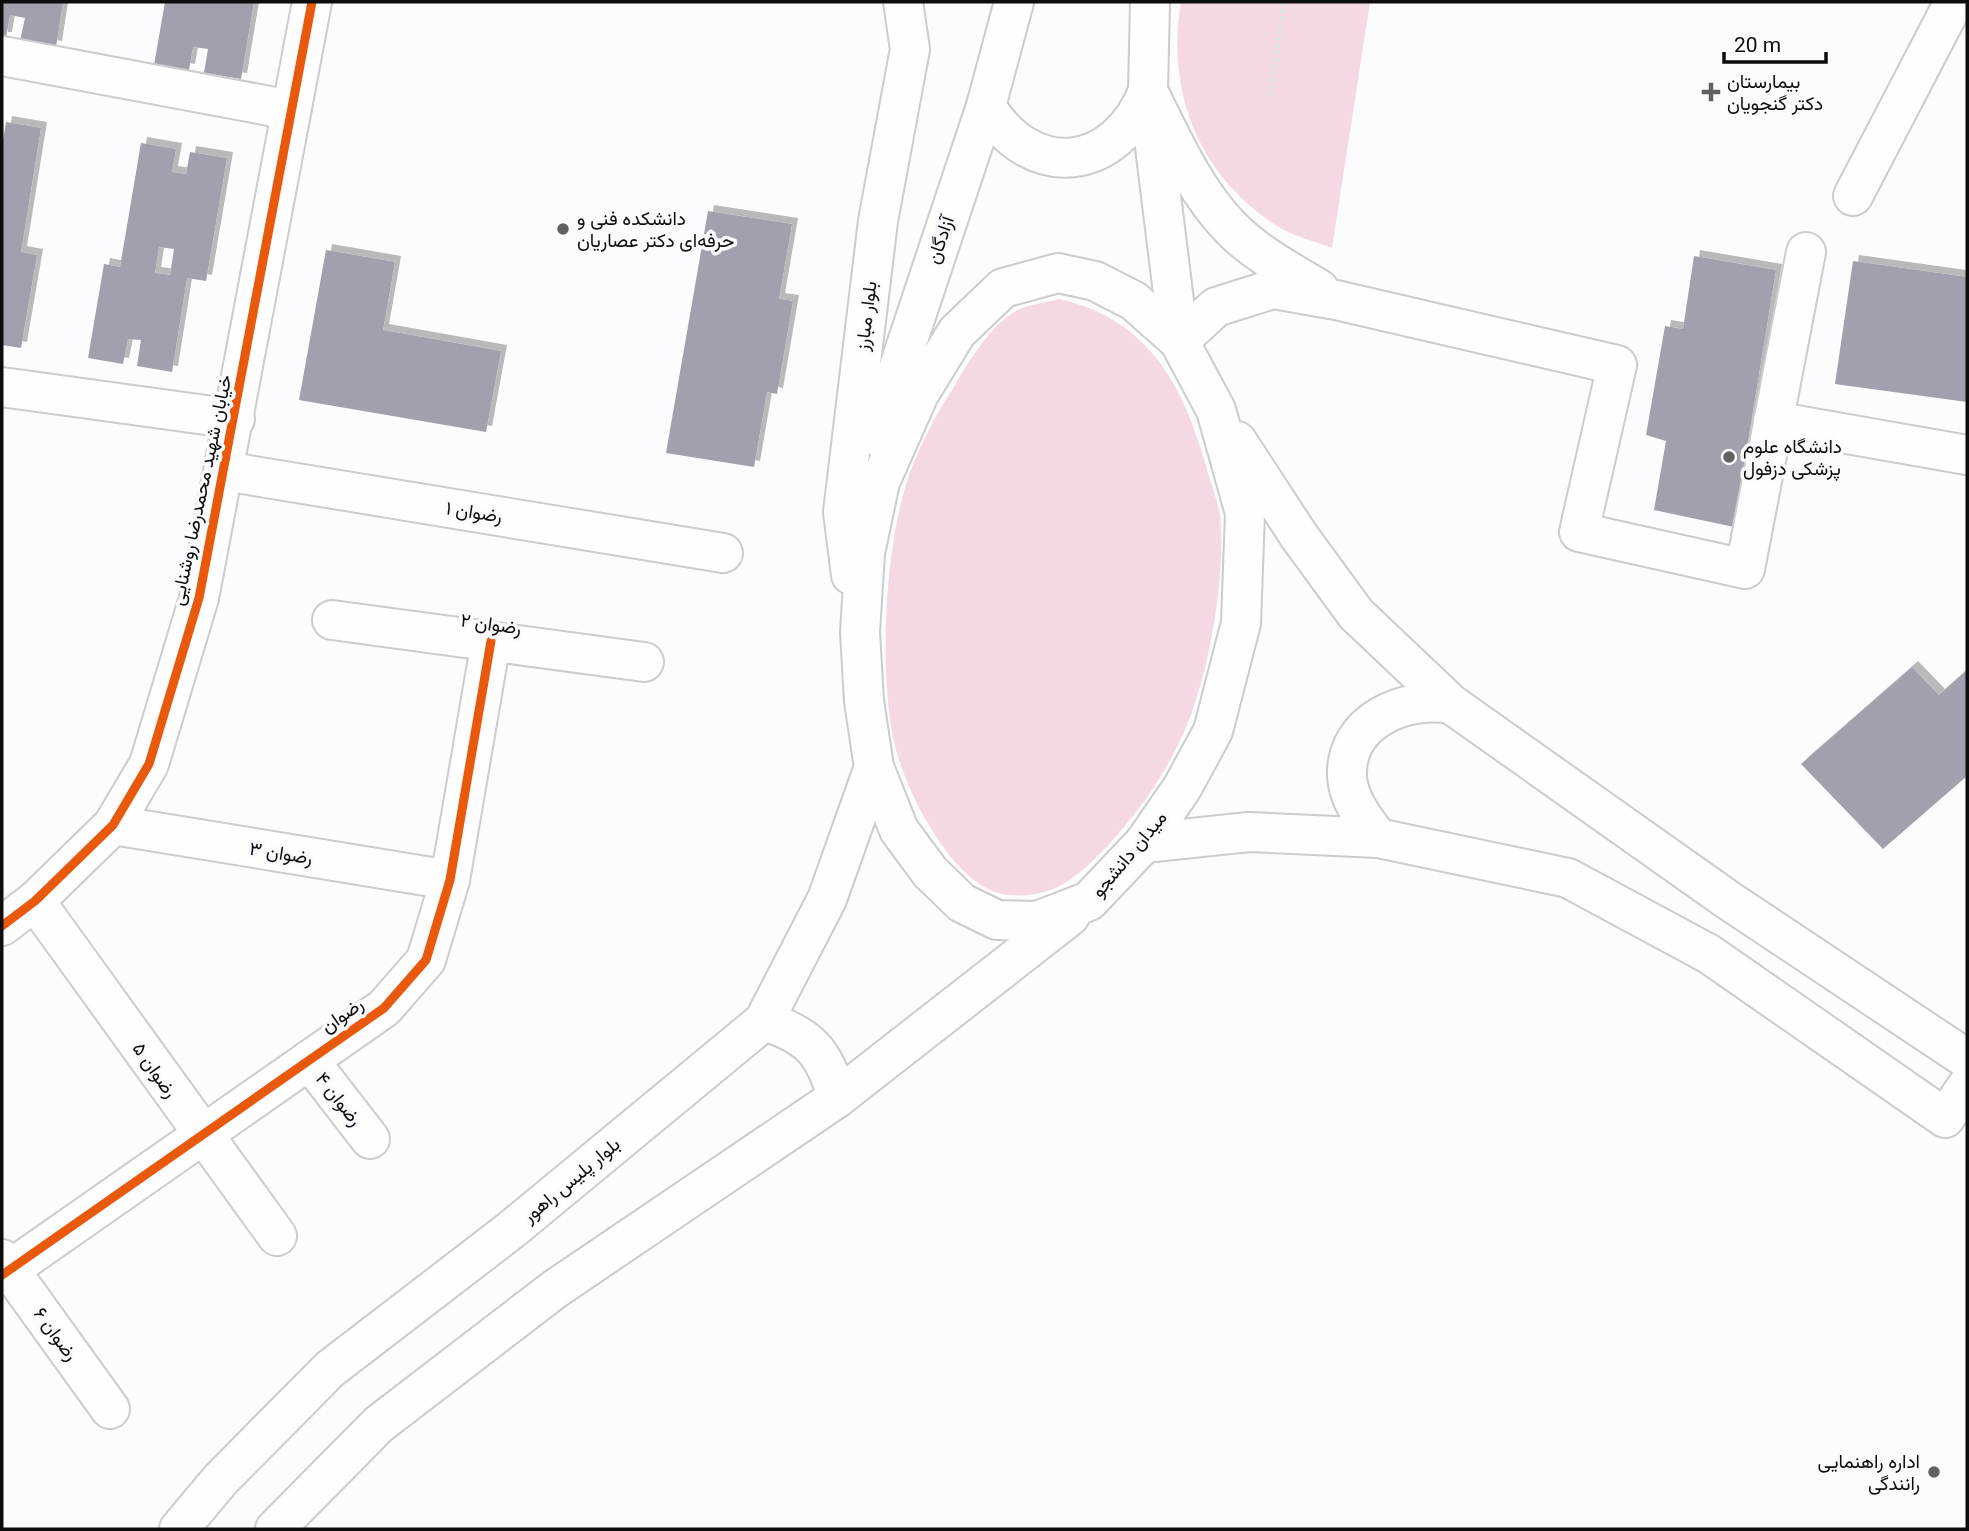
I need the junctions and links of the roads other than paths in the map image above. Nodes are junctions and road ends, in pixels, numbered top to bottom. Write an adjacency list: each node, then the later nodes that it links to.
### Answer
1 (312, 2): 9 (main road, خیابان شهید محمدرضا روشنایی)
2 (904, 2): 23 (main road, بلوار مبارز)
3 (1014, 2): 8 (main road, آزادگان)
4 (1150, 2): 7 (main road)
5 (1954, 2): 10 (main road)
6 (2, 56): 9 (main road)
7 (1148, 91): 8 (main road); 12 (main road); 13 (main road)
8 (986, 106): 20 (main road, آزادگان)
9 (291, 110): 16 (main road, خیابان شهید محمدرضا روشنایی)
10 (1853, 196)
11 (1805, 252): 17 (main road)
12 (1336, 300): 13 (main road); 17 (main road)
13 (1179, 341): 15 (main road, میدان دانشجو); 20 (main road, میدان دانشجو)
14 (2, 387): 16 (main road)
15 (1216, 410): 26 (main road); 30 (main road, میدان دانشجو)
16 (235, 418): 19 (main road, خیابان شهید محمدرضا روشنایی)
17 (1773, 421): 18 (main road)
18 (1967, 456)
19 (224, 471): 21 (main road, رضوان ۱); 28 (main road, خیابان شهید محمدرضا روشنایی)
20 (880, 482): 23 (main road, میدان دانشجو)
21 (723, 553)
22 (332, 620): 24 (main road, رضوان ۲)
23 (860, 632): 27 (main road, میدان دانشجو)
24 (491, 641): 25 (main road, رضوان ۲); 31 (main road, رضوان)
25 (644, 662)
26 (1451, 704): 29 (main road); 36 (main road)
27 (874, 766): 33 (main road, میدان دانشجو); 35 (main road, بلوار پلیس راهور)
28 (113, 825): 31 (main road, رضوان ۳); 32 (main road, خیابان شهید محمدرضا روشنایی)
29 (1378, 838): 30 (main road); 38 (main road)
30 (1144, 843): 33 (main road, میدان دانشجو)
31 (450, 880): 37 (main road, رضوان)
32 (35, 901): 34 (main road, خیابان شهید محمدرضا روشنایی); 40 (main road, رضوان ۵)
33 (1089, 901): 39 (main road)
34 (2, 926)
35 (764, 1021): 39 (main road); 45 (main road, بلوار پلیس راهور)
36 (1967, 1059)
37 (309, 1060): 40 (main road, رضوان); 41 (main road, رضوان ۴)
38 (1967, 1086)
39 (837, 1098): 46 (main road)
40 (202, 1135): 42 (main road, رضوان ۵); 43 (main road, رضوان)
41 (370, 1139)
42 (277, 1236)
43 (4, 1268): 44 (main road, رضوان ۶)
44 (110, 1409)
45 (179, 1529)
46 (275, 1529)

